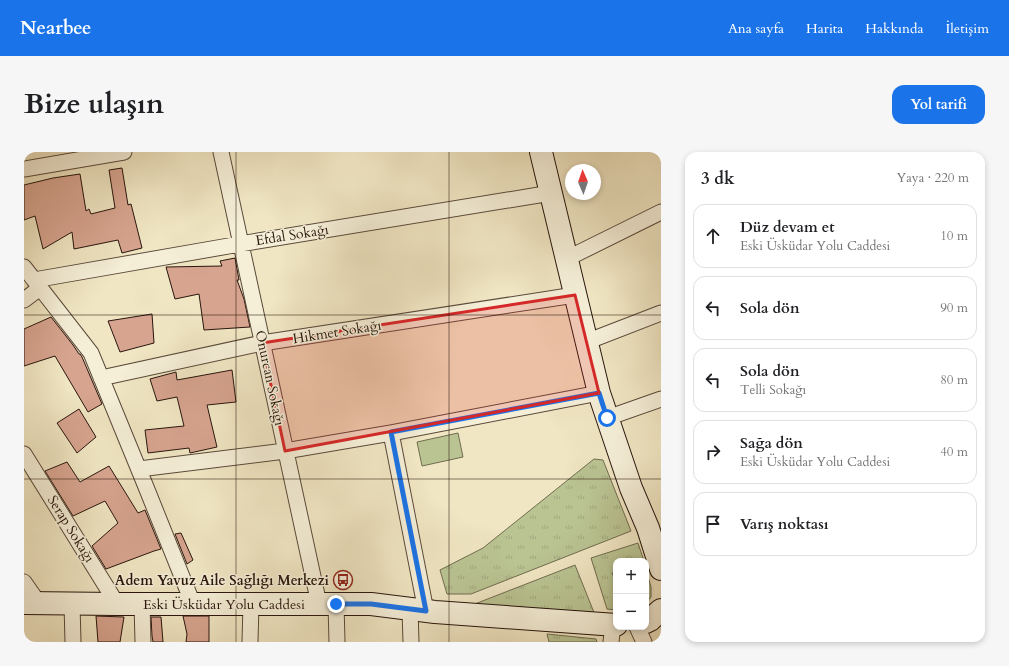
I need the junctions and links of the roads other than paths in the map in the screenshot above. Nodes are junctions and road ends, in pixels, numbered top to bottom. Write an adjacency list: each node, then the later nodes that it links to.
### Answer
1 (124, 152): 4 (street)
2 (220, 152): 7 (street, Onurcan Sokağı)
3 (541, 152): 5 (street)
4 (24, 169)
5 (551, 193): 7 (street, Efdal Sokağı); 8 (street)
6 (661, 212): 8 (street)
7 (240, 244): 10 (street, Efdal Sokağı); 15 (street, Onurcan Sokağı)
8 (566, 259): 11 (street)
9 (24, 267): 10 (street)
10 (37, 284): 12 (street); 16 (street)
11 (575, 295): 14 (street); 15 (street, Hikmet Sokağı)
12 (24, 300)
13 (661, 314): 14 (street)
14 (586, 342): 17 (street)
15 (262, 343): 16 (street, Hikmet Sokağı); 21 (street, Onurcan Sokağı)
16 (101, 378): 23 (street)
17 (599, 393): 19 (street); 20 (street)
18 (661, 399): 19 (street)
19 (607, 418): 24 (street)
20 (391, 432): 21 (street); 34 (street)
21 (285, 451): 23 (street); 33 (street, Onurcan Sokağı)
22 (24, 454): 29 (street, Serap Sokağı)
23 (139, 469): 31 (street)
24 (654, 536): 25 (street)
25 (661, 569)
26 (24, 582): 27 (street)
27 (31, 602): 28 (street, Eski Üsküdar Yolu Caddesi)
28 (72, 604): 29 (street, Eski Üsküdar Yolu Caddesi); 41 (street)
29 (117, 604): 30 (street, Eski Üsküdar Yolu Caddesi)
30 (142, 604): 31 (street, Eski Üsküdar Yolu Caddesi); 42 (street)
31 (193, 604): 32 (street, Eski Üsküdar Yolu Caddesi)
32 (250, 604): 33 (street, Eski Üsküdar Yolu Caddesi); 43 (street)
33 (327, 604): 34 (street, Eski Üsküdar Yolu Caddesi); 44 (street, Onurcan Sokağı)
34 (418, 610): 40 (street, Eski Üsküdar Yolu Caddesi); 45 (street)
35 (661, 610): 36 (street)
36 (649, 620)
37 (649, 627): 38 (street)
38 (661, 628)
39 (638, 630): 46 (street)
40 (613, 631)
41 (73, 642)
42 (143, 642)
43 (250, 642)
44 (337, 642)
45 (411, 642)
46 (644, 642)

